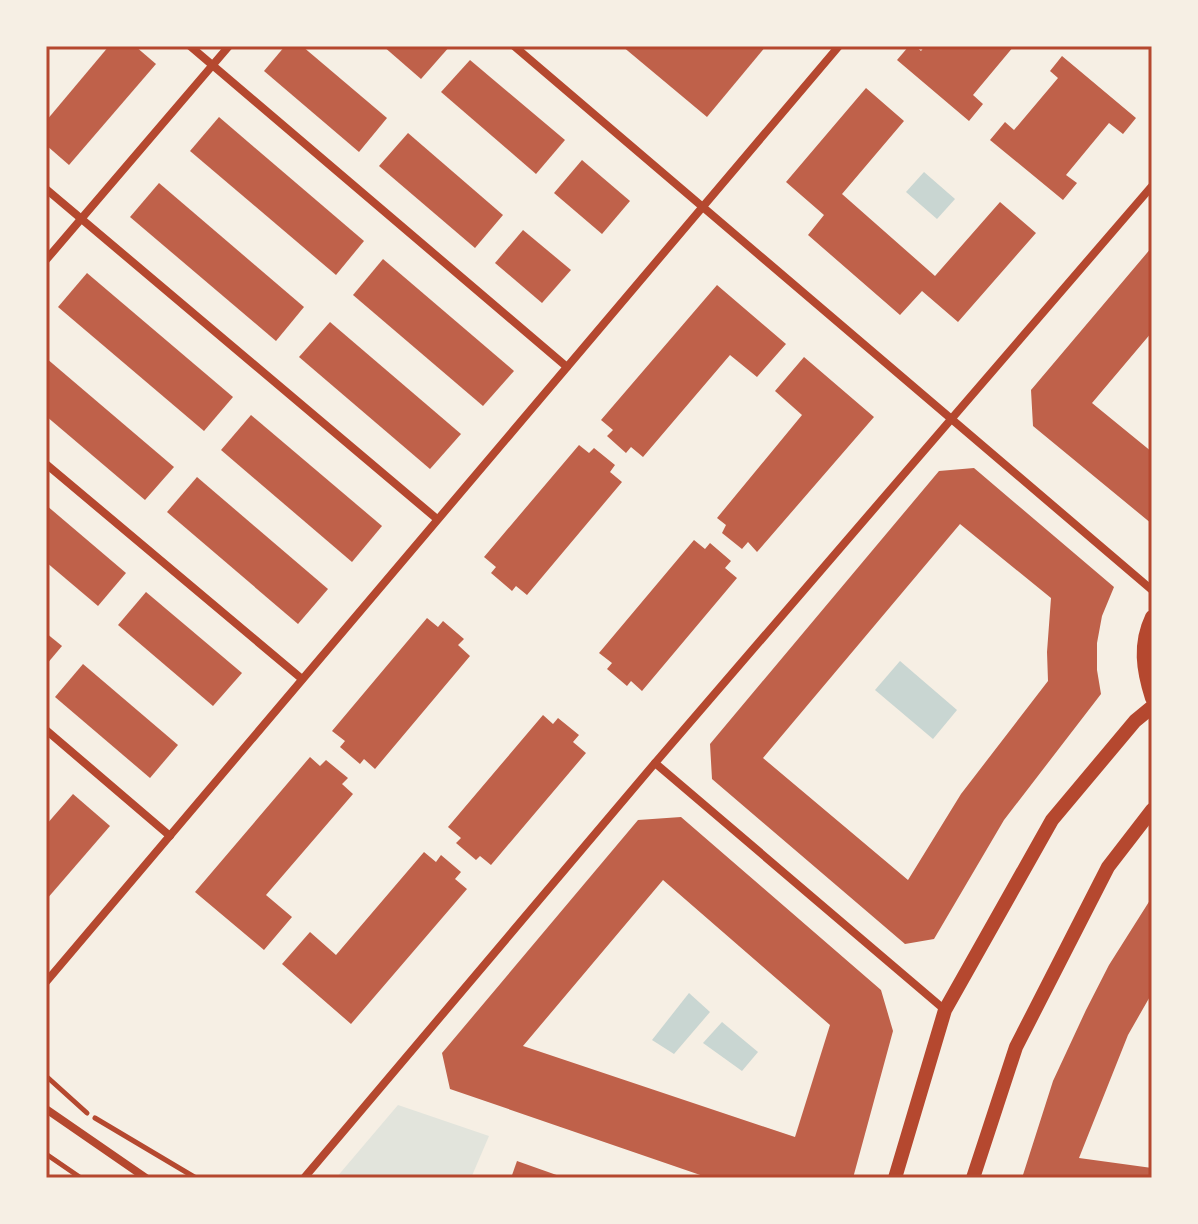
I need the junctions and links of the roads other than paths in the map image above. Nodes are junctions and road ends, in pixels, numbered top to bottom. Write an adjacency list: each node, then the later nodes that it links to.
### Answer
1 (190, 46): 5 (street)
2 (229, 46): 5 (street)
3 (514, 46): 8 (street)
4 (839, 46): 8 (street)
5 (212, 65): 9 (street); 11 (street)
6 (1152, 186): 12 (street)
7 (46, 189): 9 (street)
8 (702, 206): 11 (street); 12 (street)
9 (82, 218): 10 (street); 14 (street)
10 (46, 260)
11 (567, 367): 14 (street)
12 (951, 417): 15 (street); 21 (street)
13 (46, 464): 17 (street)
14 (437, 519): 17 (street)
15 (1152, 590)
16 (1152, 617): 18 (street)
17 (302, 679): 23 (street)
18 (1152, 698)
19 (1152, 707): 25 (street)
20 (46, 730): 23 (street)
21 (655, 763): 25 (street); 28 (street)
22 (1152, 810): 30 (street)
23 (170, 836): 24 (street)
24 (46, 982)
25 (945, 1010): 29 (street)
26 (46, 1109): 27 (street)
27 (146, 1178)
28 (304, 1178)
29 (895, 1178)
30 (973, 1178)

